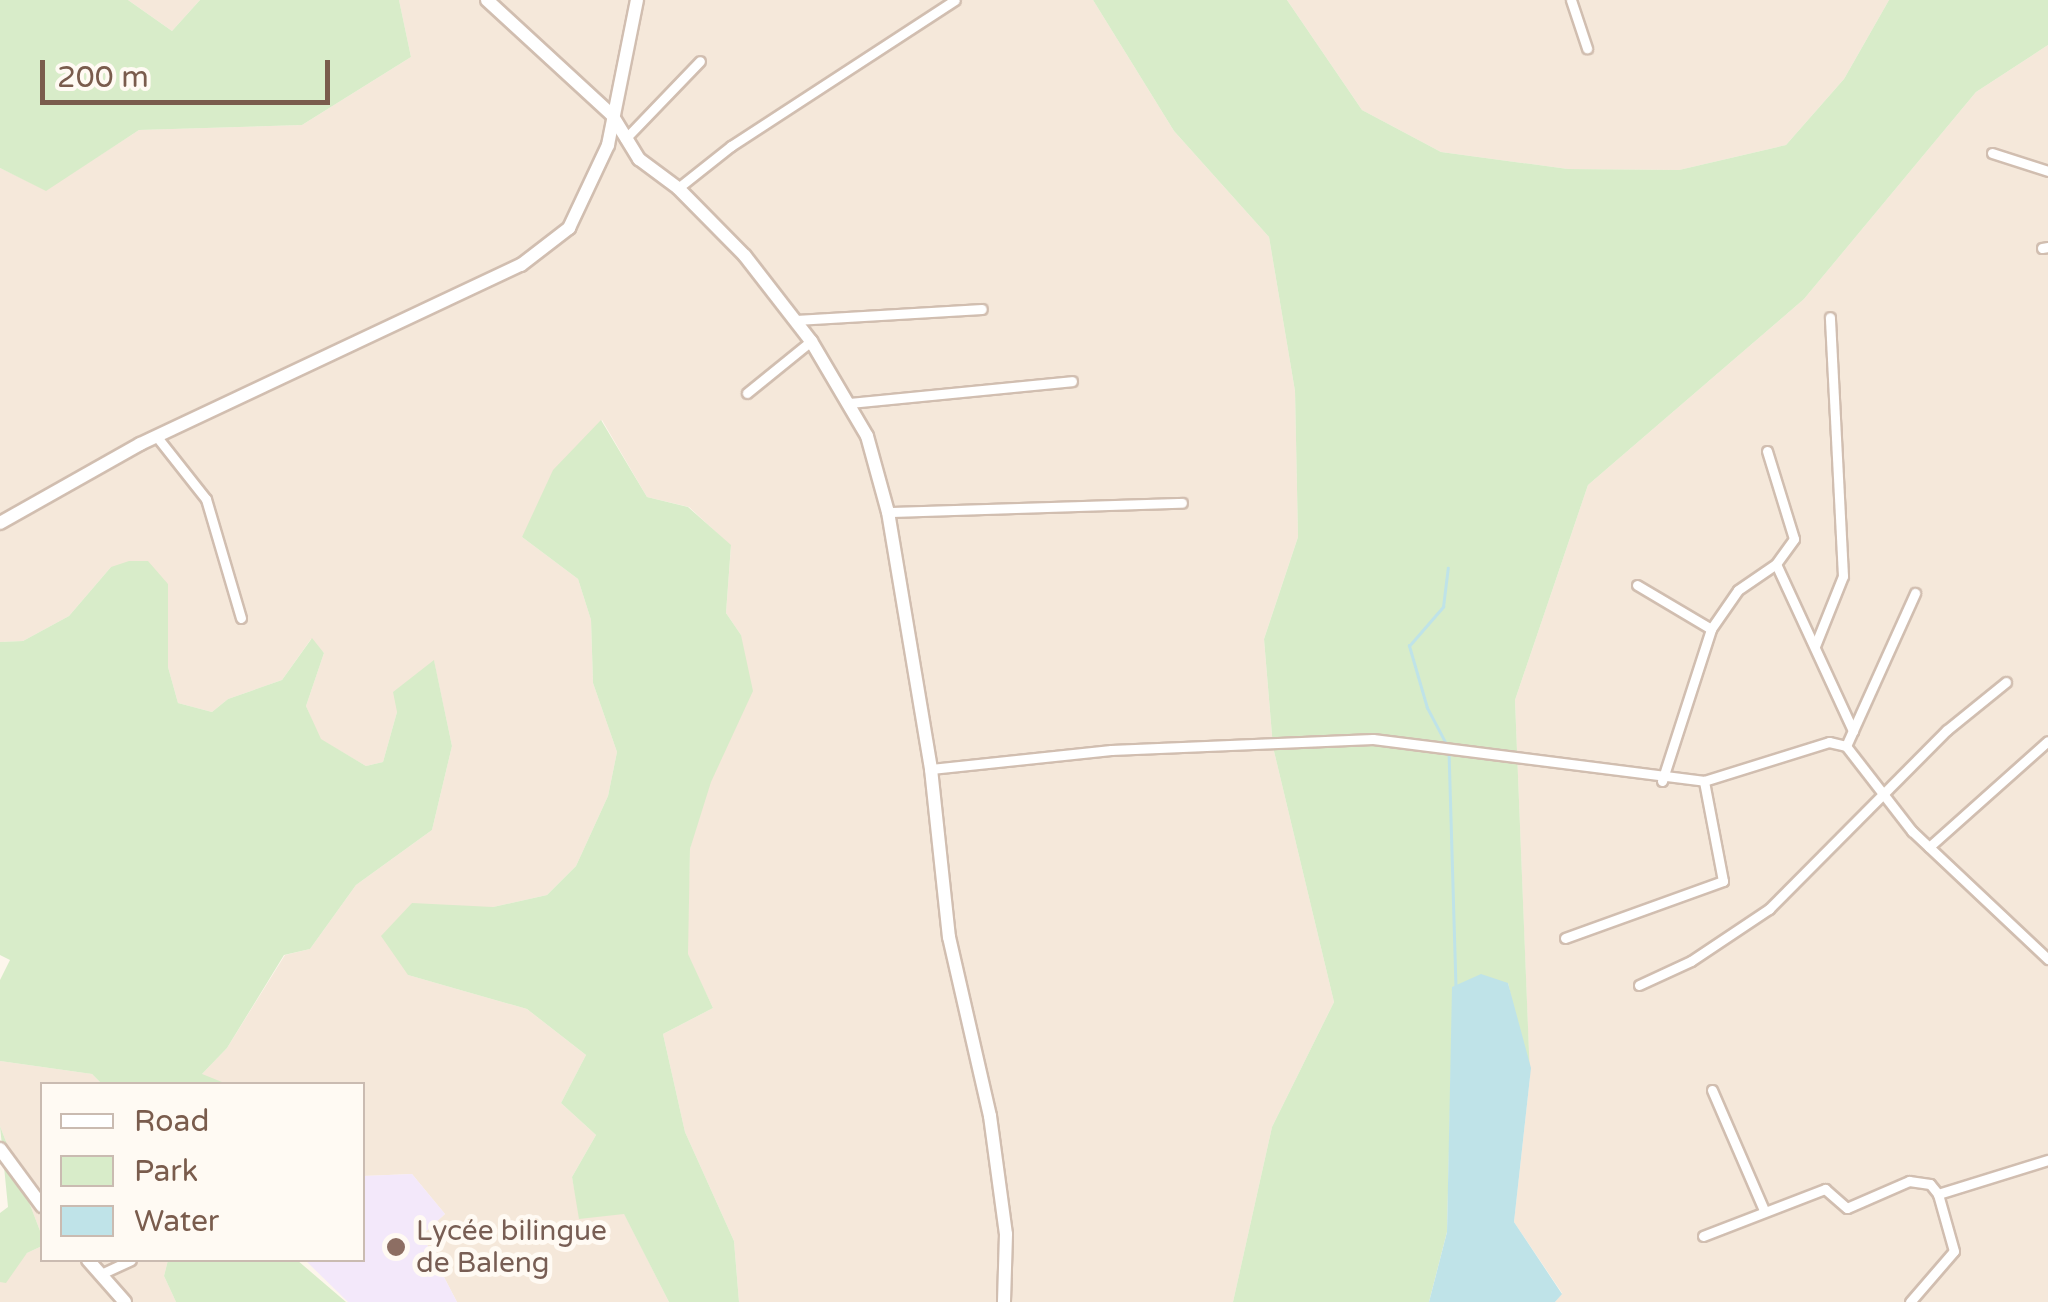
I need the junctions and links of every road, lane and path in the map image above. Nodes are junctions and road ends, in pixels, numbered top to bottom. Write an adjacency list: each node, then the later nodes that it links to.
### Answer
1 (487, 0): 7 (street)
2 (637, 0): 7 (street)
3 (955, 0): 11 (street)
4 (1571, 0): 5 (street)
5 (1587, 48)
6 (700, 61): 8 (street)
7 (612, 115): 8 (street); 19 (street)
8 (625, 139): 11 (street)
9 (1992, 153): 10 (street)
10 (2048, 171)
11 (678, 188): 14 (street)
12 (982, 309): 14 (street)
13 (1830, 317): 29 (street)
14 (796, 320): 15 (street)
15 (812, 342): 17 (street); 18 (street)
16 (1072, 381): 18 (street)
17 (747, 393)
18 (849, 403): 22 (street)
19 (157, 437): 23 (street); 27 (street)
20 (1766, 451): 24 (street)
21 (1182, 503): 22 (street)
22 (888, 512): 34 (street)
23 (0, 523)
24 (1776, 564): 28 (street); 29 (street)
25 (1637, 585): 28 (street)
26 (1915, 593): 31 (street)
27 (241, 618)
28 (1711, 629): 35 (street)
29 (1815, 646): 31 (street)
30 (2006, 682): 37 (street)
31 (1852, 732): 33 (street)
32 (2048, 741): 38 (street)
33 (1846, 746): 36 (street); 37 (street)
34 (931, 768): 35 (street); 53 (street)
35 (1662, 781): 36 (street)
36 (1704, 781): 39 (street)
37 (1885, 797): 38 (street); 41 (street)
38 (1928, 848): 40 (street)
39 (1565, 938)
40 (2048, 959)
41 (1639, 985)
42 (1712, 1090): 47 (street)
43 (0, 1149): 46 (street)
44 (2048, 1160): 45 (street)
45 (1938, 1194): 47 (street); 54 (street)
46 (40, 1203)
47 (1763, 1208): 48 (street)
48 (1703, 1236)
49 (90, 1262): 51 (street)
50 (127, 1262): 51 (street)
51 (101, 1274): 52 (street)
52 (125, 1302)
53 (1004, 1302)
54 (1910, 1302)

